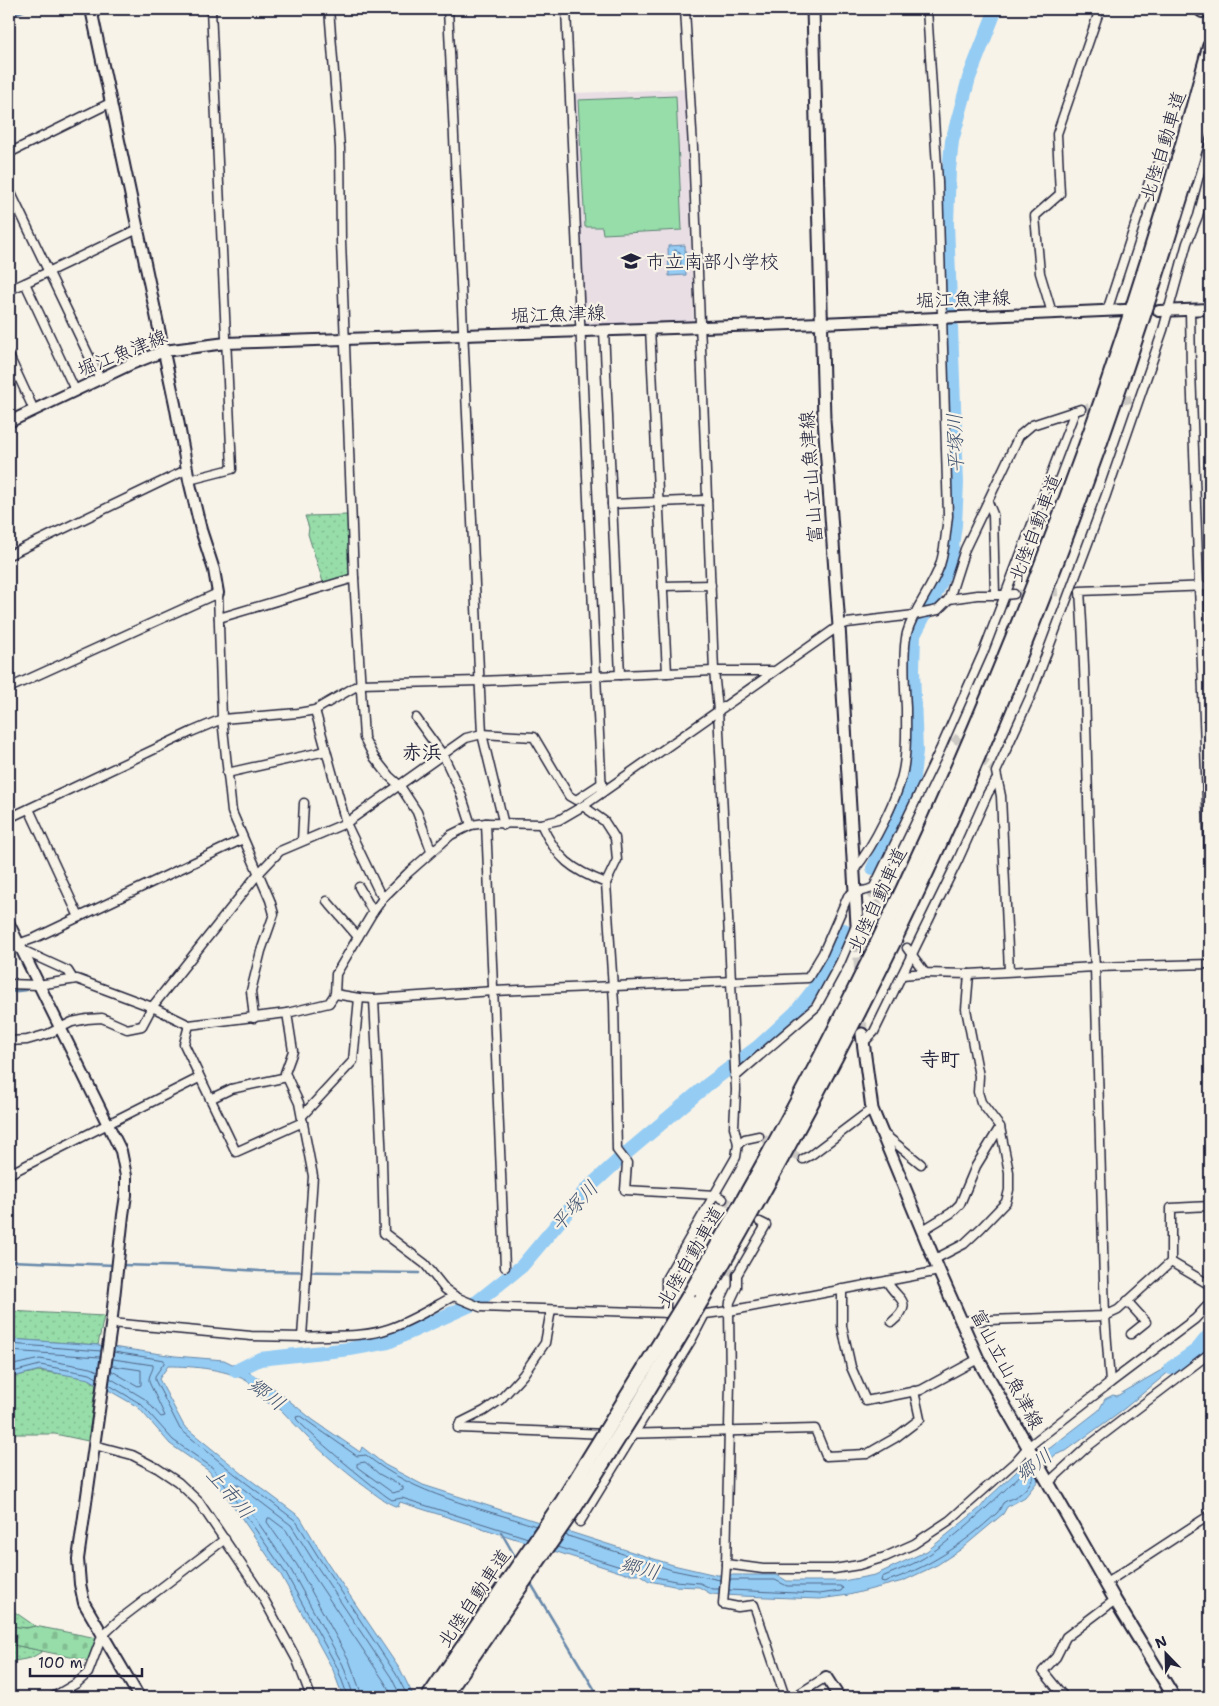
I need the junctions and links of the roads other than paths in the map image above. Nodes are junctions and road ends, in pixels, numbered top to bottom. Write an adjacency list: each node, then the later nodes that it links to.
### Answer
1 (91, 9): 12 (street)
2 (211, 9): 35 (street)
3 (329, 9): 34 (street)
4 (448, 9): 33 (street)
5 (566, 9): 31 (street)
6 (685, 9): 29 (street)
7 (813, 9): 28 (main road, 富山立山魚津線)
8 (927, 9): 27 (street)
9 (1100, 9): 26 (street)
10 (1210, 48): 192 (highway, 北陸自動車道, bridge)
11 (1210, 97): 193 (highway, 北陸自動車道, bridge)
12 (112, 102): 13 (street); 17 (street)
13 (9, 153)
14 (1158, 163): 24 (street)
15 (1210, 171): 25 (street)
16 (9, 189): 18 (street)
17 (138, 229): 18 (street); 36 (street)
18 (49, 270): 19 (street); 38 (street)
19 (24, 283): 20 (street); 39 (street)
20 (9, 290)
21 (1210, 308): 23 (street)
22 (1125, 310): 24 (street, 堀江魚津線)
23 (1190, 310): 25 (street); 53 (street)
24 (1107, 311): 26 (street, 堀江魚津線)
25 (1163, 311): 54 (street)
26 (1052, 313): 27 (street, 堀江魚津線)
27 (942, 316): 28 (street, 堀江魚津線); 62 (street)
28 (821, 323): 29 (street, 堀江魚津線); 64 (main road, 富山立山魚津線)
29 (699, 327): 30 (street, 堀江魚津線); 44 (street)
30 (650, 328): 32 (street, 堀江魚津線); 45 (street)
31 (580, 330): 32 (street, 堀江魚津線); 33 (street, 堀江魚津線); 69 (street)
32 (604, 330): 47 (street)
33 (463, 334): 34 (street, 堀江魚津線); 70 (street)
34 (345, 339): 35 (street, 堀江魚津線); 49 (street)
35 (226, 343): 36 (street, 堀江魚津線); 43 (street)
36 (164, 351): 38 (street, 堀江魚津線); 42 (street)
37 (9, 356): 40 (street)
38 (100, 379): 39 (street, 堀江魚津線)
39 (75, 390): 40 (street, 堀江魚津線)
40 (34, 410): 41 (street, 堀江魚津線)
41 (9, 422)
42 (188, 469): 43 (street); 48 (street)
43 (189, 480): 57 (street)
44 (707, 500): 45 (street); 50 (street)
45 (659, 502): 47 (street); 51 (street)
46 (988, 502): 59 (street); 60 (street); 61 (street)
47 (612, 504): 68 (street)
48 (9, 555)
49 (354, 578): 63 (street); 71 (street)
50 (711, 585): 51 (street); 65 (street)
51 (663, 586): 67 (street)
52 (1210, 586): 53 (street)
53 (1199, 587): 55 (street); 98 (street)
54 (1071, 591): 55 (street); 56 (street); 81 (street)
55 (1080, 591): 113 (street)
56 (1062, 592)
57 (218, 593): 63 (street); 72 (street)
58 (1014, 594): 60 (street)
59 (995, 595): 60 (street); 61 (street)
60 (1005, 595): 101 (street)
61 (950, 599): 62 (street)
62 (914, 615): 64 (street); 96 (street)
63 (219, 618): 76 (street)
64 (839, 626): 66 (street); 96 (main road, 富山立山魚津線)
65 (714, 671): 66 (street); 67 (street); 74 (street)
66 (773, 671): 74 (street)
67 (667, 672): 68 (street)
68 (620, 675): 69 (street)
69 (596, 676): 70 (street); 83 (street)
70 (480, 681): 71 (street); 77 (street)
71 (360, 684): 73 (street); 82 (street)
72 (9, 688)
73 (315, 710): 76 (street); 78 (street)
74 (718, 710): 83 (street); 119 (street)
75 (416, 718): 79 (street)
76 (222, 719): 80 (street); 86 (street)
77 (482, 734): 79 (street); 83 (street); 90 (street)
78 (326, 751): 80 (street); 88 (street)
79 (443, 755): 82 (street); 92 (street)
80 (227, 773): 93 (street)
81 (995, 773): 111 (street); 114 (street)
82 (400, 786): 88 (street); 95 (street)
83 (602, 787): 85 (street)
84 (304, 803): 94 (street)
85 (583, 806): 91 (street); 99 (street)
86 (30, 809): 87 (street); 105 (street)
87 (9, 818)
88 (346, 823): 94 (street); 102 (street)
89 (486, 823): 90 (street); 92 (street); 123 (street)
90 (504, 824): 91 (street)
91 (541, 824): 99 (street)
92 (471, 825): 95 (street)
93 (243, 839): 97 (street); 105 (street)
94 (302, 841): 97 (street)
95 (432, 850): 102 (street)
96 (853, 871): 101 (main road, 富山立山魚津線)
97 (258, 874): 127 (street); 129 (street)
98 (1210, 881)
99 (606, 882): 122 (street)
100 (360, 887): 104 (street)
101 (854, 891): 107 (main road, 富山立山魚津線); 119 (street)
102 (384, 897): 104 (street)
103 (327, 901): 108 (street)
104 (373, 912): 108 (street)
105 (79, 917): 110 (street)
106 (9, 924): 110 (street)
107 (857, 925): 109 (main road, 富山立山魚津線); 134 (street)
108 (358, 937): 124 (street)
109 (858, 941)
110 (15, 946): 118 (street); 121 (street)
111 (909, 950): 115 (street); 117 (street)
112 (1210, 964): 113 (street)
113 (1095, 967): 114 (street); 166 (street)
114 (1009, 971): 116 (street)
115 (926, 973): 116 (street); 117 (street)
116 (969, 974): 141 (street)
117 (902, 975): 132 (street)
118 (72, 979): 121 (street); 127 (street)
119 (730, 980): 122 (street); 134 (street)
120 (9, 984): 121 (street)
121 (38, 985): 131 (street)
122 (613, 986): 123 (street); 148 (street)
123 (494, 992): 126 (street); 154 (street)
124 (335, 994): 125 (street); 128 (street)
125 (359, 998): 126 (street); 139 (street)
126 (374, 999): 159 (street)
127 (152, 1007): 130 (street); 131 (street)
128 (287, 1013): 129 (street); 135 (street)
129 (254, 1018): 130 (street)
130 (189, 1026): 136 (street)
131 (60, 1029): 133 (street); 140 (street)
132 (863, 1039): 138 (main road, 富山立山魚津線)
133 (9, 1041)
134 (734, 1076): 144 (street)
135 (287, 1077): 137 (street); 139 (street)
136 (199, 1078): 137 (street); 140 (street)
137 (210, 1100): 139 (street)
138 (872, 1109): 142 (main road, 富山立山魚津線); 145 (street)
139 (302, 1119): 171 (street)
140 (108, 1124): 147 (street); 169 (street)
141 (1000, 1127): 151 (street); 152 (street)
142 (881, 1131): 146 (street); 151 (main road, 富山立山魚津線)
143 (759, 1136): 144 (street)
144 (738, 1144): 148 (street)
145 (803, 1159)
146 (921, 1164)
147 (9, 1174)
148 (719, 1197): 164 (street)
149 (1210, 1206): 153 (street)
150 (760, 1222): 163 (street)
151 (923, 1230): 152 (main road, 富山立山魚津線)
152 (935, 1259): 155 (main road, 富山立山魚津線)
153 (1171, 1262): 157 (street); 160 (street)
154 (505, 1267)
155 (939, 1271): 156 (street); 167 (main road, 富山立山魚津線)
156 (887, 1281): 158 (street); 168 (street)
157 (1210, 1285)
158 (842, 1289): 163 (street); 175 (street)
159 (456, 1297): 162 (street); 171 (street)
160 (1127, 1301): 166 (street); 170 (street)
161 (1210, 1303): 174 (street)
162 (551, 1310): 164 (street); 177 (street)
163 (728, 1310): 165 (street); 176 (street)
164 (666, 1313): 165 (street)
165 (705, 1314): 177 (street)
166 (1105, 1316): 167 (street); 174 (street)
167 (961, 1321): 173 (main road, 富山立山魚津線)
168 (892, 1322)
169 (111, 1324): 171 (street); 178 (street)
170 (1131, 1334)
171 (302, 1337)
172 (1210, 1352): 180 (street)
173 (978, 1359): 175 (street); 179 (main road, 富山立山魚津線)
174 (1110, 1383): 179 (street)
175 (914, 1391): 176 (street)
176 (728, 1432): 177 (street); 184 (street)
177 (634, 1434): 182 (street)
178 (95, 1442): 183 (street); 187 (street)
179 (1030, 1449): 180 (main road, 富山立山魚津線); 184 (street)
180 (1049, 1482): 185 (main road, 富山立山魚津線)
181 (1210, 1515): 185 (street)
182 (580, 1522)
183 (225, 1539): 187 (street); 191 (street)
184 (726, 1565): 194 (street)
185 (1106, 1583): 186 (main road, 富山立山魚津線)
186 (1115, 1600): 197 (street); 198 (main road, 富山立山魚津線)
187 (102, 1636): 189 (street); 190 (street)
188 (826, 1677): 195 (street); 196 (street)
189 (58, 1696)
190 (139, 1697)
191 (311, 1697)
192 (429, 1697)
193 (444, 1697)
194 (785, 1697)
195 (794, 1697)
196 (839, 1697)
197 (1064, 1697)
198 (1174, 1697)

